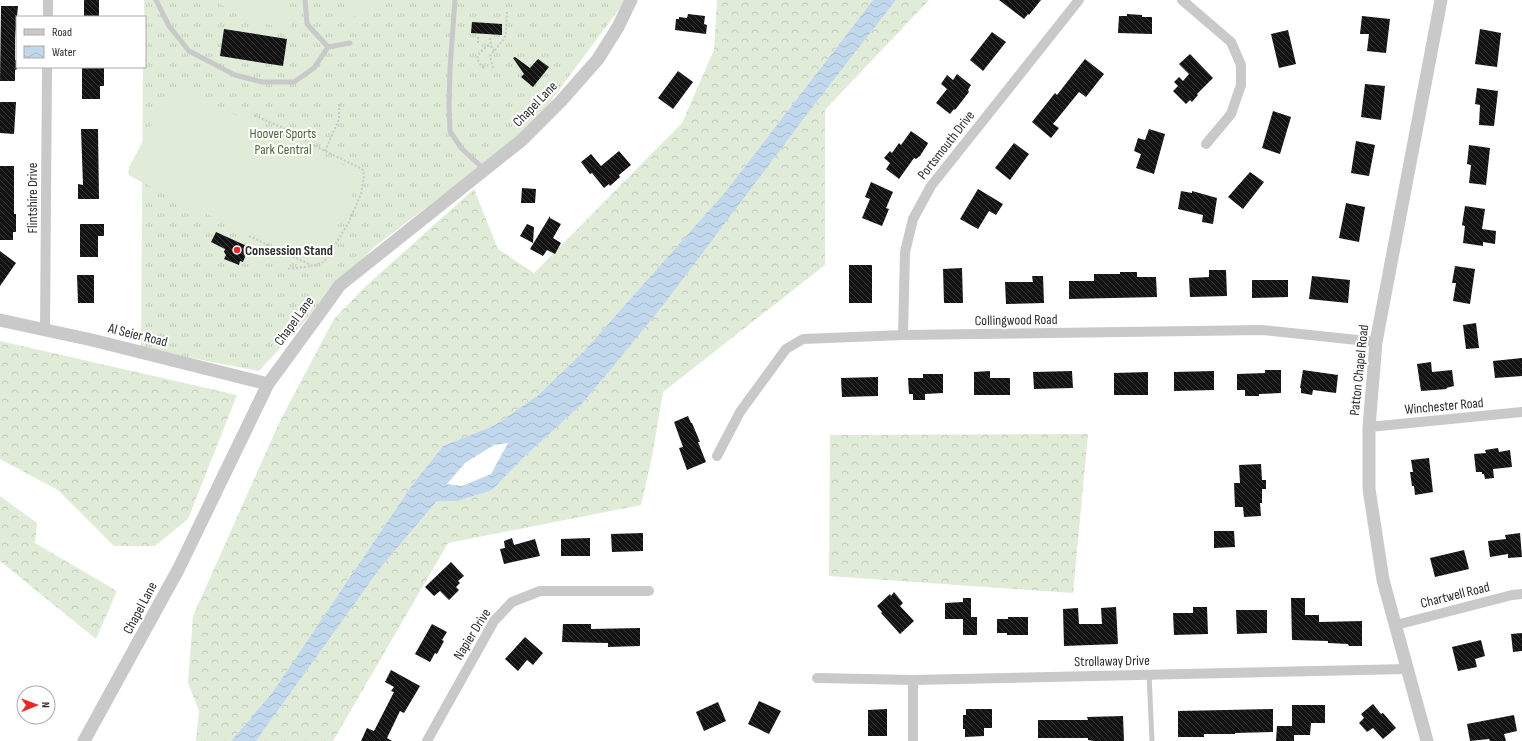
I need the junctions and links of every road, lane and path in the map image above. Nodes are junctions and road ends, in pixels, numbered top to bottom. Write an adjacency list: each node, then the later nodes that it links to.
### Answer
1 (48, 0): 10 (street)
2 (156, 0): 16 (lane)
3 (305, 0): 16 (lane)
4 (455, 0): 25 (lane)
5 (631, 0): 25 (street, Chapel Lane)
6 (1079, 0): 31 (street, Portsmouth Drive)
7 (1182, 0): 23 (street)
8 (1441, 0): 32 (street, Patton Chapel Road)
9 (507, 12): 17 (path)
10 (48, 16)
11 (478, 37): 14 (path)
12 (490, 38): 15 (path)
13 (350, 43): 16 (lane)
14 (478, 43)
15 (491, 44): 17 (path); 19 (path)
16 (328, 47)
17 (494, 51): 20 (path)
18 (47, 68): 30 (street, Flintshire Drive)
19 (484, 68)
20 (493, 68)
21 (339, 104): 24 (path)
22 (253, 114): 24 (path)
23 (1206, 144)
24 (325, 151): 27 (path)
25 (485, 170): 33 (street, Chapel Lane)
26 (249, 236): 27 (path)
27 (313, 266): 28 (path)
28 (288, 269)
29 (0, 320): 30 (street, Al Seier Road)
30 (45, 329): 33 (street, Al Seier Road)
31 (903, 336): 32 (street, Collingwood Road); 36 (street, Collingwood Road)
32 (1376, 342): 35 (street, Patton Chapel Road)
33 (268, 384): 44 (street, Chapel Lane)
34 (1522, 412): 35 (street, Winchester Road)
35 (1369, 427): 39 (street, Patton Chapel Road)
36 (717, 456)
37 (649, 591): 45 (street, Napier Drive)
38 (1522, 594): 39 (street, Chartwell Road)
39 (1396, 625): 40 (street, Patton Chapel Road)
40 (1408, 669): 41 (street, Strollaway Drive); 48 (street, Patton Chapel Road)
41 (1149, 674): 43 (street, Strollaway Drive); 47 (lane)
42 (817, 678): 43 (street, Strollaway Drive)
43 (913, 680): 46 (street)
44 (84, 741)
45 (426, 741)
46 (913, 741)
47 (1152, 741)
48 (1428, 741)

